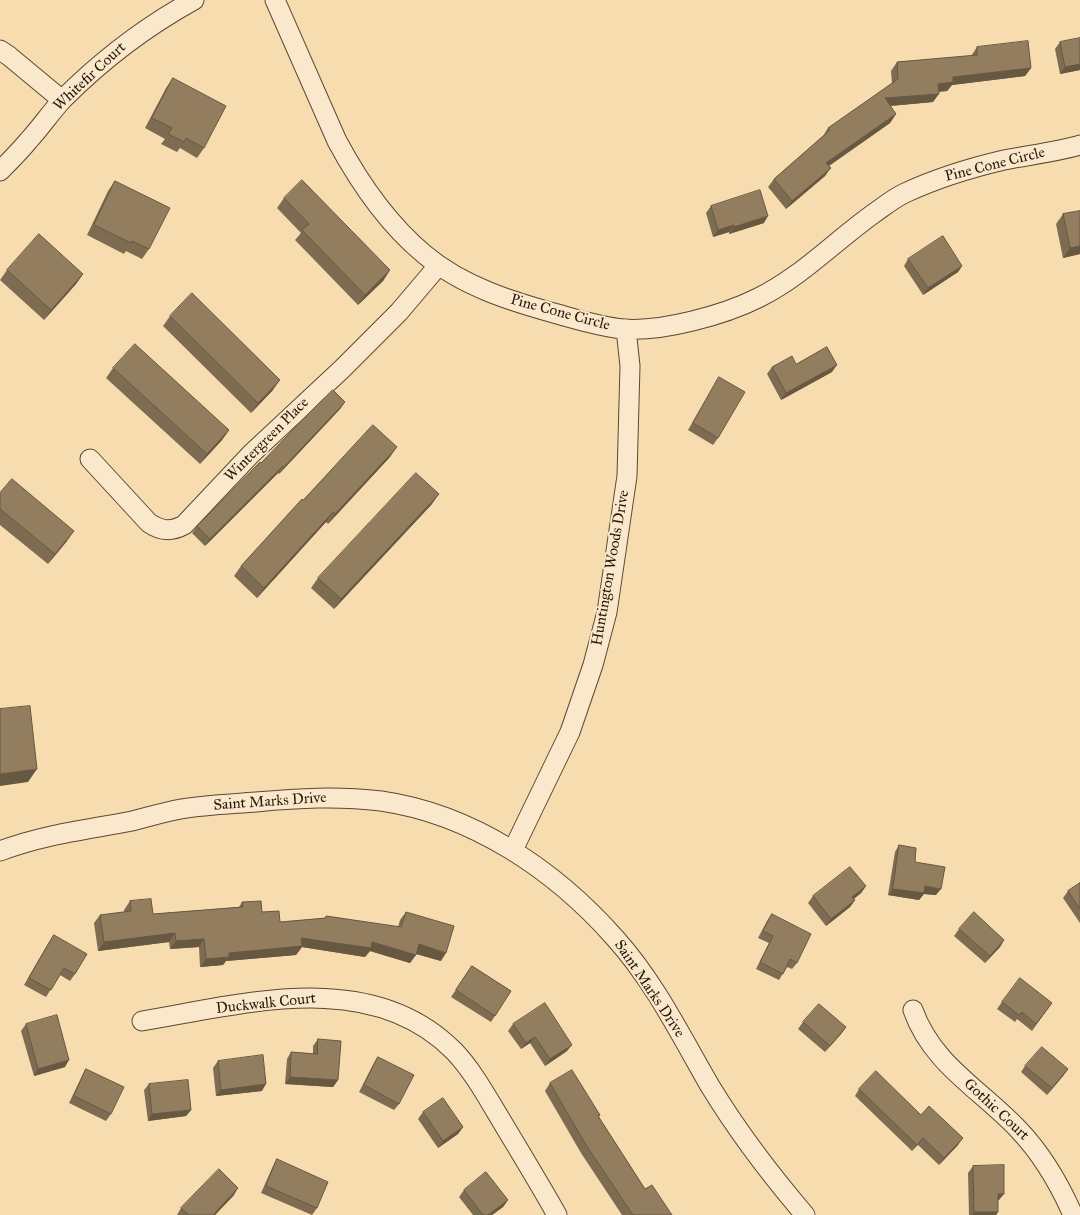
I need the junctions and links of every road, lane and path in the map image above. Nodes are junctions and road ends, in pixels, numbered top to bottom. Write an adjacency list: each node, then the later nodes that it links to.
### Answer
1 (194, 0): 4 (street, Whitefir Court)
2 (275, 0): 7 (street, Pine Cone Circle)
3 (0, 50): 4 (street)
4 (62, 100): 6 (street, Whitefir Court)
5 (1080, 144): 8 (street, Pine Cone Circle)
6 (0, 171)
7 (438, 266): 8 (street, Pine Cone Circle); 9 (street, Wintergreen Place)
8 (626, 329): 10 (street, Huntington Woods Drive)
9 (90, 459)
10 (513, 850): 11 (street, Saint Marks Drive); 15 (street, Saint Marks Drive)
11 (0, 851)
12 (913, 1010): 16 (street, Gothic Court)
13 (142, 1021): 14 (street, Duckwalk Court)
14 (557, 1215)
15 (805, 1215)
16 (1073, 1215)

